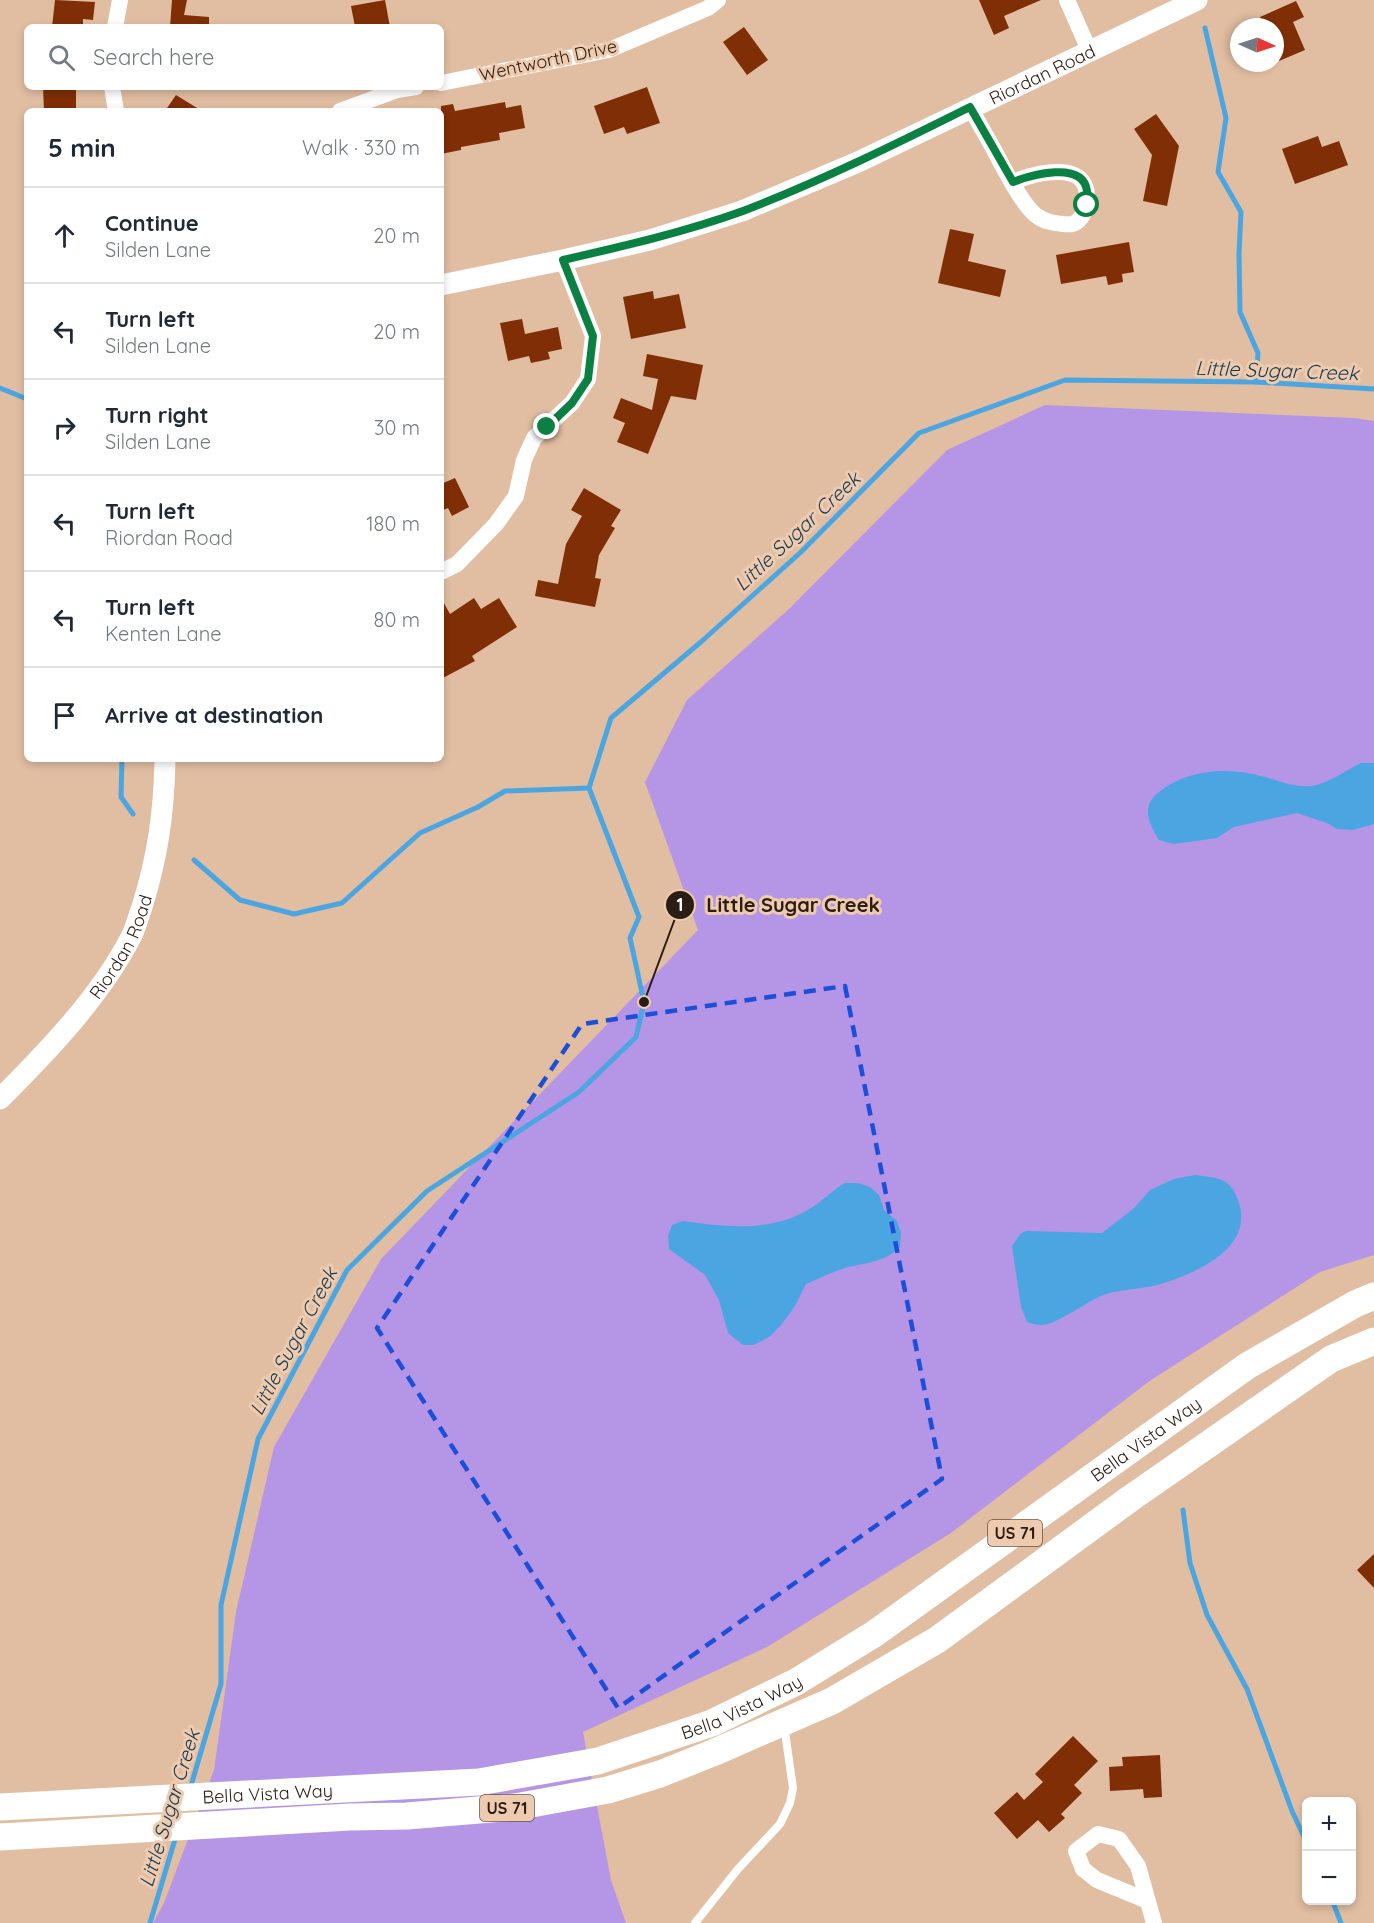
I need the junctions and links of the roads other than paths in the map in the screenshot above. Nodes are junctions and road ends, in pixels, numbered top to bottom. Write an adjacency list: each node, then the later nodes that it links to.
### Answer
1 (120, 0): 5 (street)
2 (718, 0): 7 (street, Wentworth Drive)
3 (1068, 0): 6 (street)
4 (1197, 0): 6 (street, Riordan Road)
5 (116, 24)
6 (1089, 50): 10 (street, Riordan Road)
7 (444, 82)
8 (112, 90): 11 (street)
9 (397, 90): 12 (street)
10 (970, 107): 13 (street); 14 (street, Riordan Road)
11 (116, 108)
12 (346, 108)
13 (1013, 182)
14 (563, 260): 15 (street, Riordan Road); 16 (street)
15 (444, 284)
16 (444, 570)
17 (165, 762): 18 (street, Riordan Road)
18 (0, 1099)
19 (1374, 1296): 22 (main road, Bella Vista Way / US 71)
20 (1374, 1341): 21 (main road, Bella Vista Way / US 71)
21 (784, 1722): 23 (main road, Bella Vista Way / US 71); 25 (lane)
22 (0, 1807)
23 (0, 1837)
24 (1148, 1901): 24 (street); 26 (street)
25 (695, 1923)
26 (1154, 1923)

